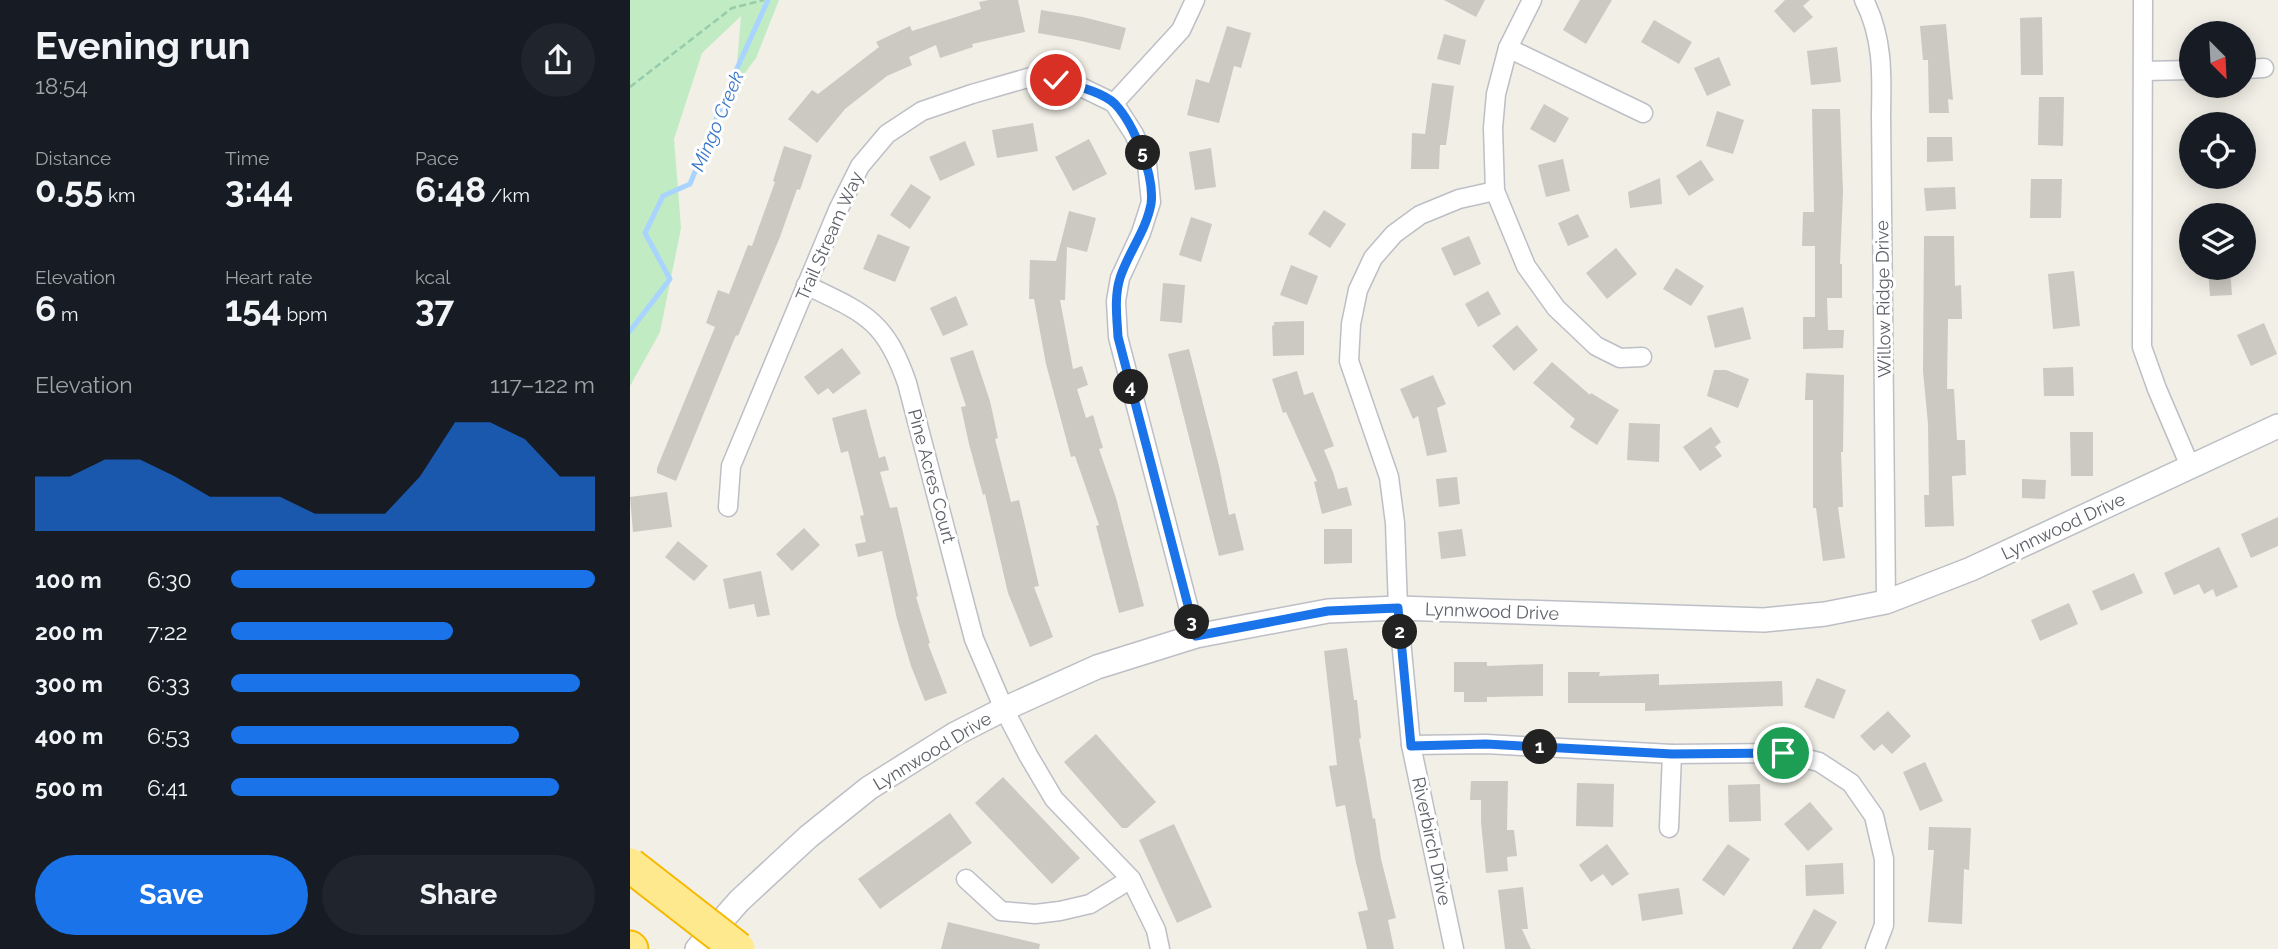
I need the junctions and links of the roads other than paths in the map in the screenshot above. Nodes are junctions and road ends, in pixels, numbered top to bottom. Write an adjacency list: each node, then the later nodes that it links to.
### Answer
1 (1195, 0): 10 (street)
2 (1532, 0): 5 (street)
3 (1864, 0): 18 (street, Willow Ridge Drive)
4 (2143, 0): 9 (street)
5 (1508, 48): 11 (street); 12 (street)
6 (2256, 68): 7 (street)
7 (2264, 68)
8 (2179, 70): 9 (street)
9 (2143, 71): 16 (street)
10 (1114, 103): 13 (street, Trail Stream Way); 20 (street)
11 (1643, 113)
12 (1495, 191): 14 (street); 19 (street, Riverbirch Drive)
13 (806, 285): 17 (street, Trail Stream Way); 21 (street, Pine Acres Court)
14 (1642, 358)
15 (2278, 426): 16 (street, Lynnwood Drive)
16 (2190, 466): 18 (street, Lynnwood Drive)
17 (728, 507)
18 (1886, 602): 19 (street, Lynnwood Drive)
19 (1398, 608): 20 (street, Lynnwood Drive); 22 (street, Riverbirch Drive)
20 (1196, 636): 21 (street, Lynnwood Drive)
21 (1004, 709): 27 (street, Pine Acres Court); 28 (street, Lynnwood Drive)
22 (1411, 746): 23 (street); 31 (street, Riverbirch Drive)
23 (1672, 754): 24 (street); 32 (street)
24 (1669, 828)
25 (630, 865): 29 (highway, bridge)
26 (966, 879): 27 (street)
27 (1131, 879): 30 (street, Pine Acres Court)
28 (697, 949)
29 (738, 949)
30 (1160, 949)
31 (1454, 949)
32 (1875, 949)

